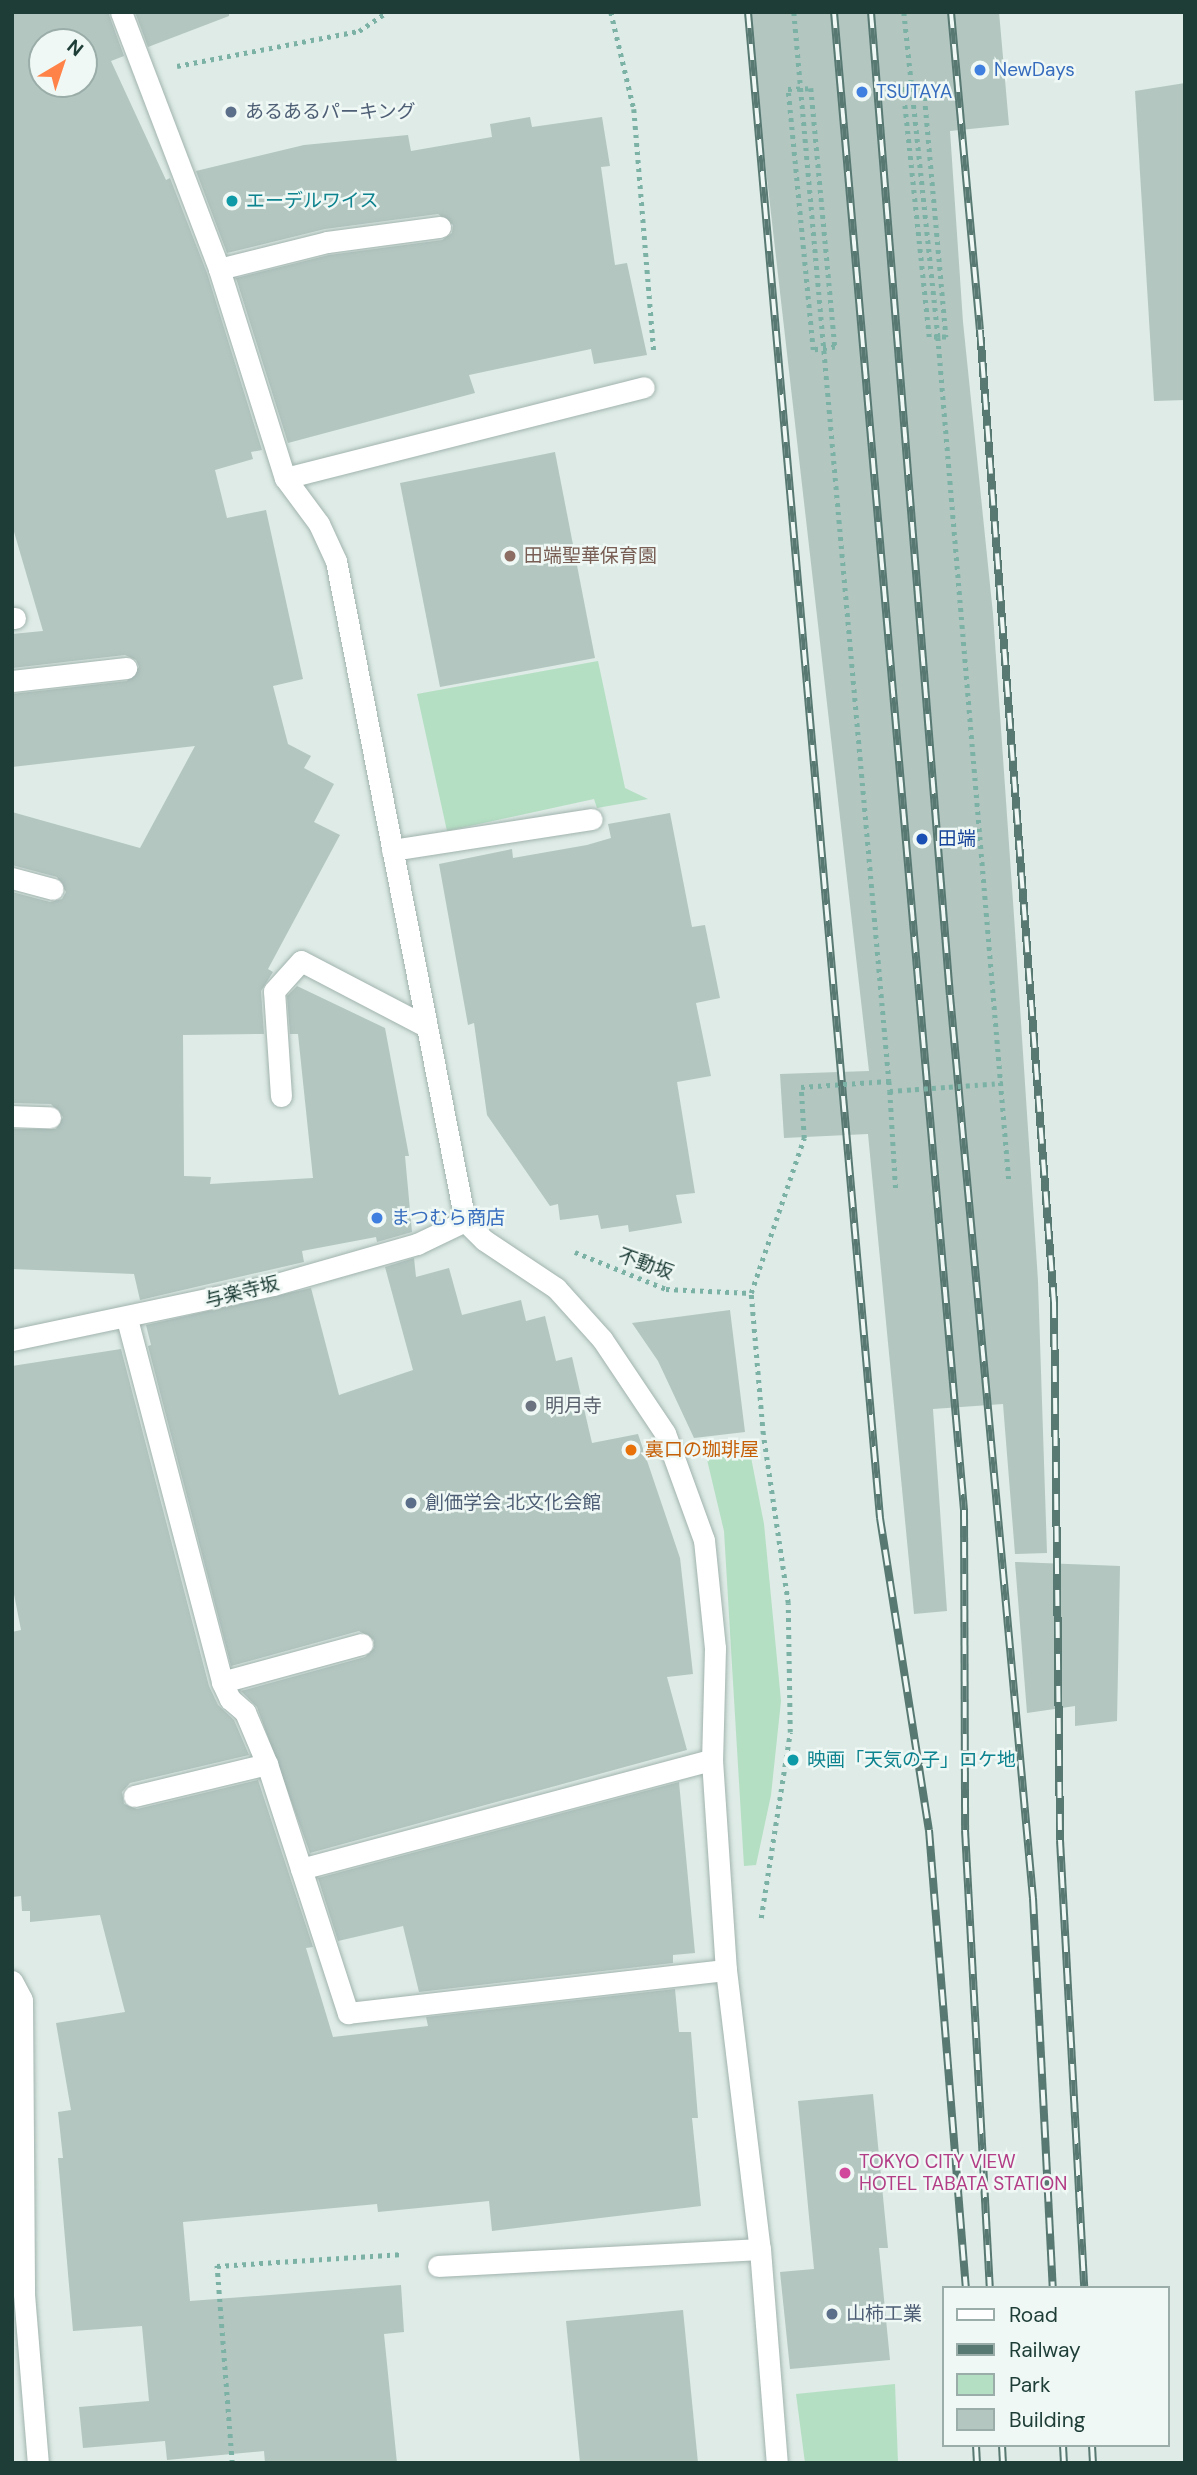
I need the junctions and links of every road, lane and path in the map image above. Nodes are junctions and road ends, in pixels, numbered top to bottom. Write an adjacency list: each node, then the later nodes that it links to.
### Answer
1 (121, 12): 6 (street)
2 (387, 12): 6 (path)
3 (611, 12): 13 (path)
4 (794, 12): 7 (path)
5 (904, 12): 8 (path)
6 (142, 72): 10 (street)
7 (801, 88): 12 (path); 12 (path); 12 (path)
8 (912, 89): 11 (path); 11 (path); 11 (path)
9 (440, 227): 10 (street)
10 (219, 269): 14 (street)
11 (938, 337): 23 (path)
12 (825, 349): 22 (path)
13 (644, 387): 14 (street)
14 (285, 478): 18 (street)
15 (126, 668): 16 (street)
16 (12, 681)
17 (592, 819): 18 (street)
18 (392, 850): 21 (street)
19 (12, 878): 20 (street)
20 (53, 889)
21 (428, 1027): 25 (street); 30 (street)
22 (889, 1081): 24 (path, bridge); 32 (path, bridge)
23 (1003, 1083): 24 (path, bridge); 28 (path)
24 (890, 1091): 29 (path)
25 (281, 1096)
26 (12, 1116): 27 (street)
27 (50, 1117)
28 (1009, 1181)
29 (896, 1192)
30 (465, 1221): 33 (street, 与楽寺坂); 37 (street)
31 (575, 1252): 32 (path, 不動坂)
32 (751, 1293): 41 (path)
33 (127, 1319): 34 (street, 与楽寺坂); 36 (street)
34 (12, 1340)
35 (362, 1644): 36 (street)
36 (222, 1682): 38 (street)
37 (712, 1760): 40 (street); 42 (street)
38 (267, 1764): 39 (street); 40 (street)
39 (134, 1796)
40 (301, 1869): 42 (street)
41 (760, 1922)
42 (726, 1970): 44 (street)
43 (12, 1981): 46 (street)
44 (760, 2249): 45 (street); 48 (street)
45 (438, 2266): 47 (path)
46 (38, 2463)
47 (232, 2463)
48 (777, 2463)

